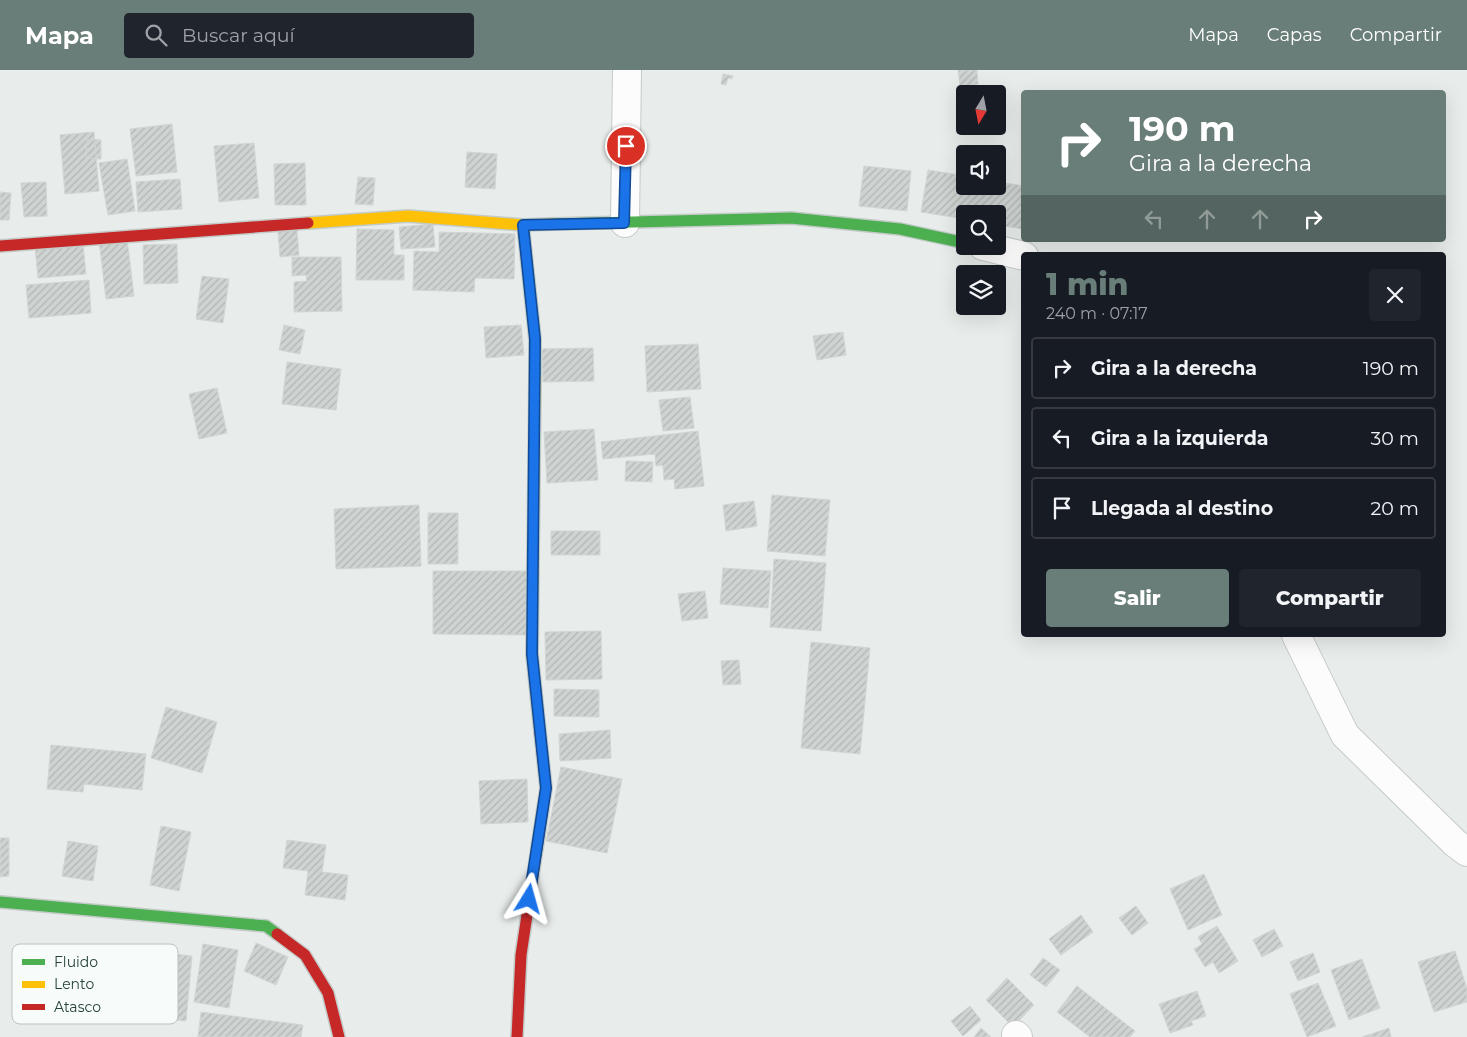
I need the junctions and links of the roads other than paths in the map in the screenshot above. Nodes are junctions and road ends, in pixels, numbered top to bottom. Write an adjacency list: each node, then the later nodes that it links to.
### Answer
1 (627, 70): 2 (street)
2 (624, 223): 3 (street); 4 (street)
3 (523, 225): 5 (street); 12 (street)
4 (956, 240)
5 (0, 246)
6 (1006, 252): 7 (street)
7 (1021, 255)
8 (1297, 637): 9 (street)
9 (1467, 852)
10 (0, 902): 11 (street)
11 (339, 1037)
12 (517, 1037)

